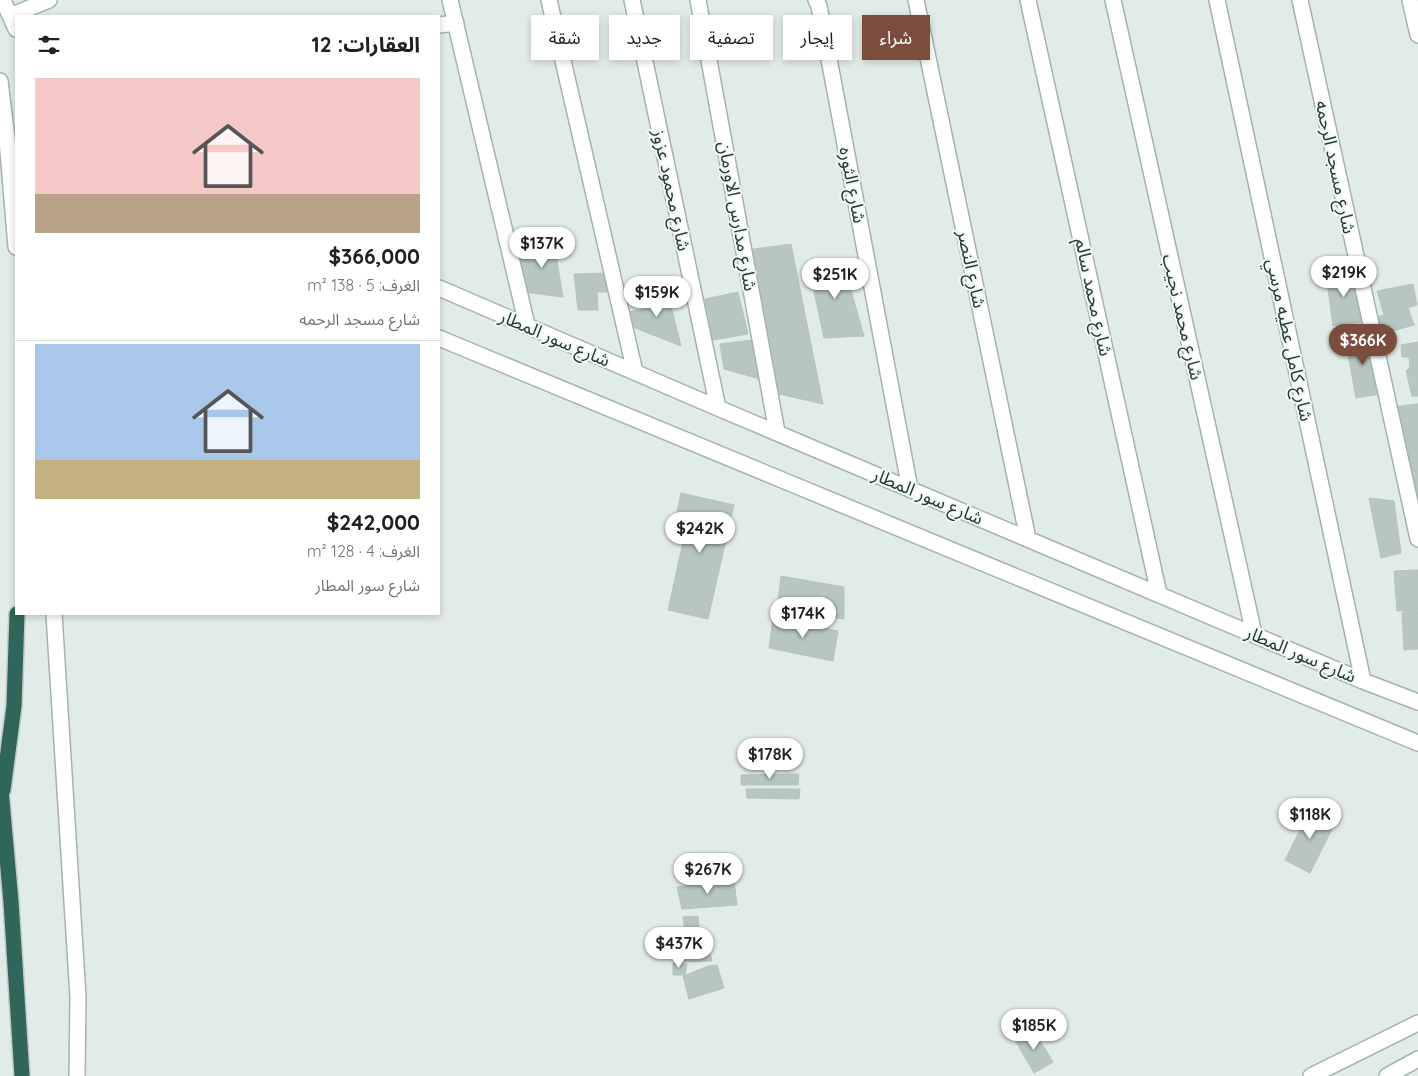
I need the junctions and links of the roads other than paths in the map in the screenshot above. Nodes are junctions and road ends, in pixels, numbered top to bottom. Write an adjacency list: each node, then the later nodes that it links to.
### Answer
1 (3, 0): 15 (street)
2 (49, 0): 14 (street)
3 (450, 0): 16 (street)
4 (550, 0): 24 (street)
5 (632, 0): 25 (street, شارع محمود عزوز)
6 (698, 0): 26 (street, شارع مدارس الاورمان)
7 (816, 0): 27 (street, شارع الثوره)
8 (916, 0): 28 (street, شارع النصر)
9 (1028, 0): 30 (street, شارع محمد سالم)
10 (1113, 0): 33 (street, شارع محمد نجيب)
11 (1217, 0): 34 (street, شارع كامل عطيه مرسي)
12 (1300, 0): 29 (street, شارع مسجد الرحمه)
13 (1410, 0): 18 (street)
14 (26, 15)
15 (13, 23)
16 (456, 23): 17 (street); 22 (street)
17 (440, 25)
18 (1417, 25)
19 (0, 81): 20 (street)
20 (15, 235)
21 (440, 288): 22 (street, شارع سور المطار)
22 (527, 325): 24 (street, شارع سور المطار)
23 (440, 338): 36 (street, شارع سور المطار)
24 (635, 372): 25 (street, شارع سور المطار)
25 (718, 408): 26 (street, شارع سور المطار)
26 (777, 432): 27 (street, شارع سور المطار)
27 (910, 489): 28 (street, شارع سور المطار)
28 (1028, 538): 30 (street, شارع سور المطار)
29 (1418, 539)
30 (1159, 594): 33 (street, شارع سور المطار)
31 (17, 615): 38 (highway)
32 (54, 615): 42 (street)
33 (1254, 634): 34 (street, شارع سور المطار)
34 (1363, 681): 35 (street, شارع سور المطار)
35 (1418, 702)
36 (1418, 743)
37 (0, 779): 38 (highway)
38 (2, 796): 41 (highway)
39 (1418, 1023): 43 (street)
40 (1418, 1058): 44 (street)
41 (22, 1076)
42 (77, 1076)
43 (1311, 1076)
44 (1387, 1076)

